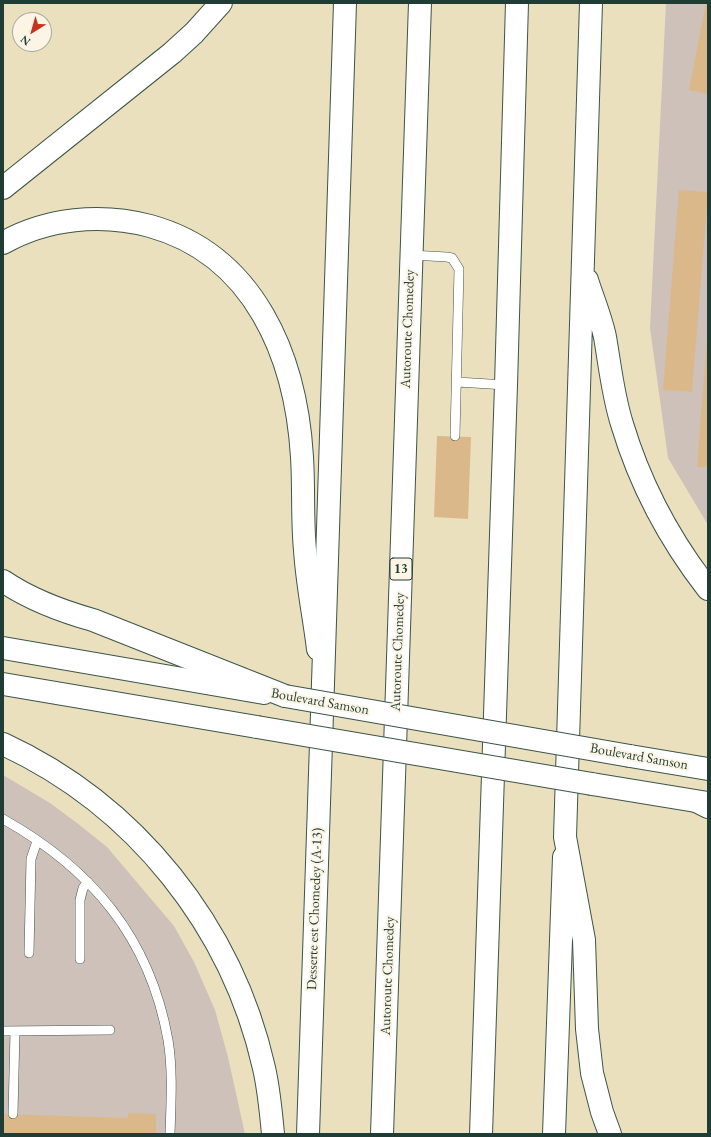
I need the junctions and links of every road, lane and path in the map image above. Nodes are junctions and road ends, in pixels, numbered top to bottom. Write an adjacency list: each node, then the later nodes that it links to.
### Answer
1 (221, 3): 6 (main road)
2 (345, 3): 16 (main road)
3 (420, 3): 8 (main road, Autoroute Chomedey / 13)
4 (517, 3): 11 (main road)
5 (591, 3): 9 (main road)
6 (3, 188)
7 (3, 243): 16 (main road)
8 (411, 255): 10 (lane); 35 (main road, Autoroute Chomedey / 13)
9 (582, 265): 14 (main road); 23 (main road)
10 (457, 382): 11 (lane); 12 (lane)
11 (506, 385): 36 (main road)
12 (455, 436)
13 (3, 581): 18 (main road)
14 (708, 589)
15 (3, 648): 18 (main road, Boulevard Samson)
16 (323, 683): 34 (main road, Desserte est Chomedey (A-13))
17 (3, 684): 21 (main road, bridge)
18 (258, 689): 20 (main road, Boulevard Samson, bridge)
19 (3, 744): 33 (main road)
20 (708, 769)
21 (705, 804)
22 (3, 819): 24 (lane)
23 (565, 837): 37 (main road); 38 (main road)
24 (37, 841): 25 (lane); 26 (lane)
25 (88, 882): 27 (lane); 32 (lane)
26 (29, 953)
27 (80, 959)
28 (110, 1030): 30 (lane)
29 (3, 1031): 30 (lane)
30 (15, 1031): 31 (lane)
31 (13, 1114)
32 (170, 1134)
33 (273, 1134)
34 (308, 1134)
35 (382, 1134)
36 (481, 1134)
37 (554, 1134)
38 (610, 1134)

